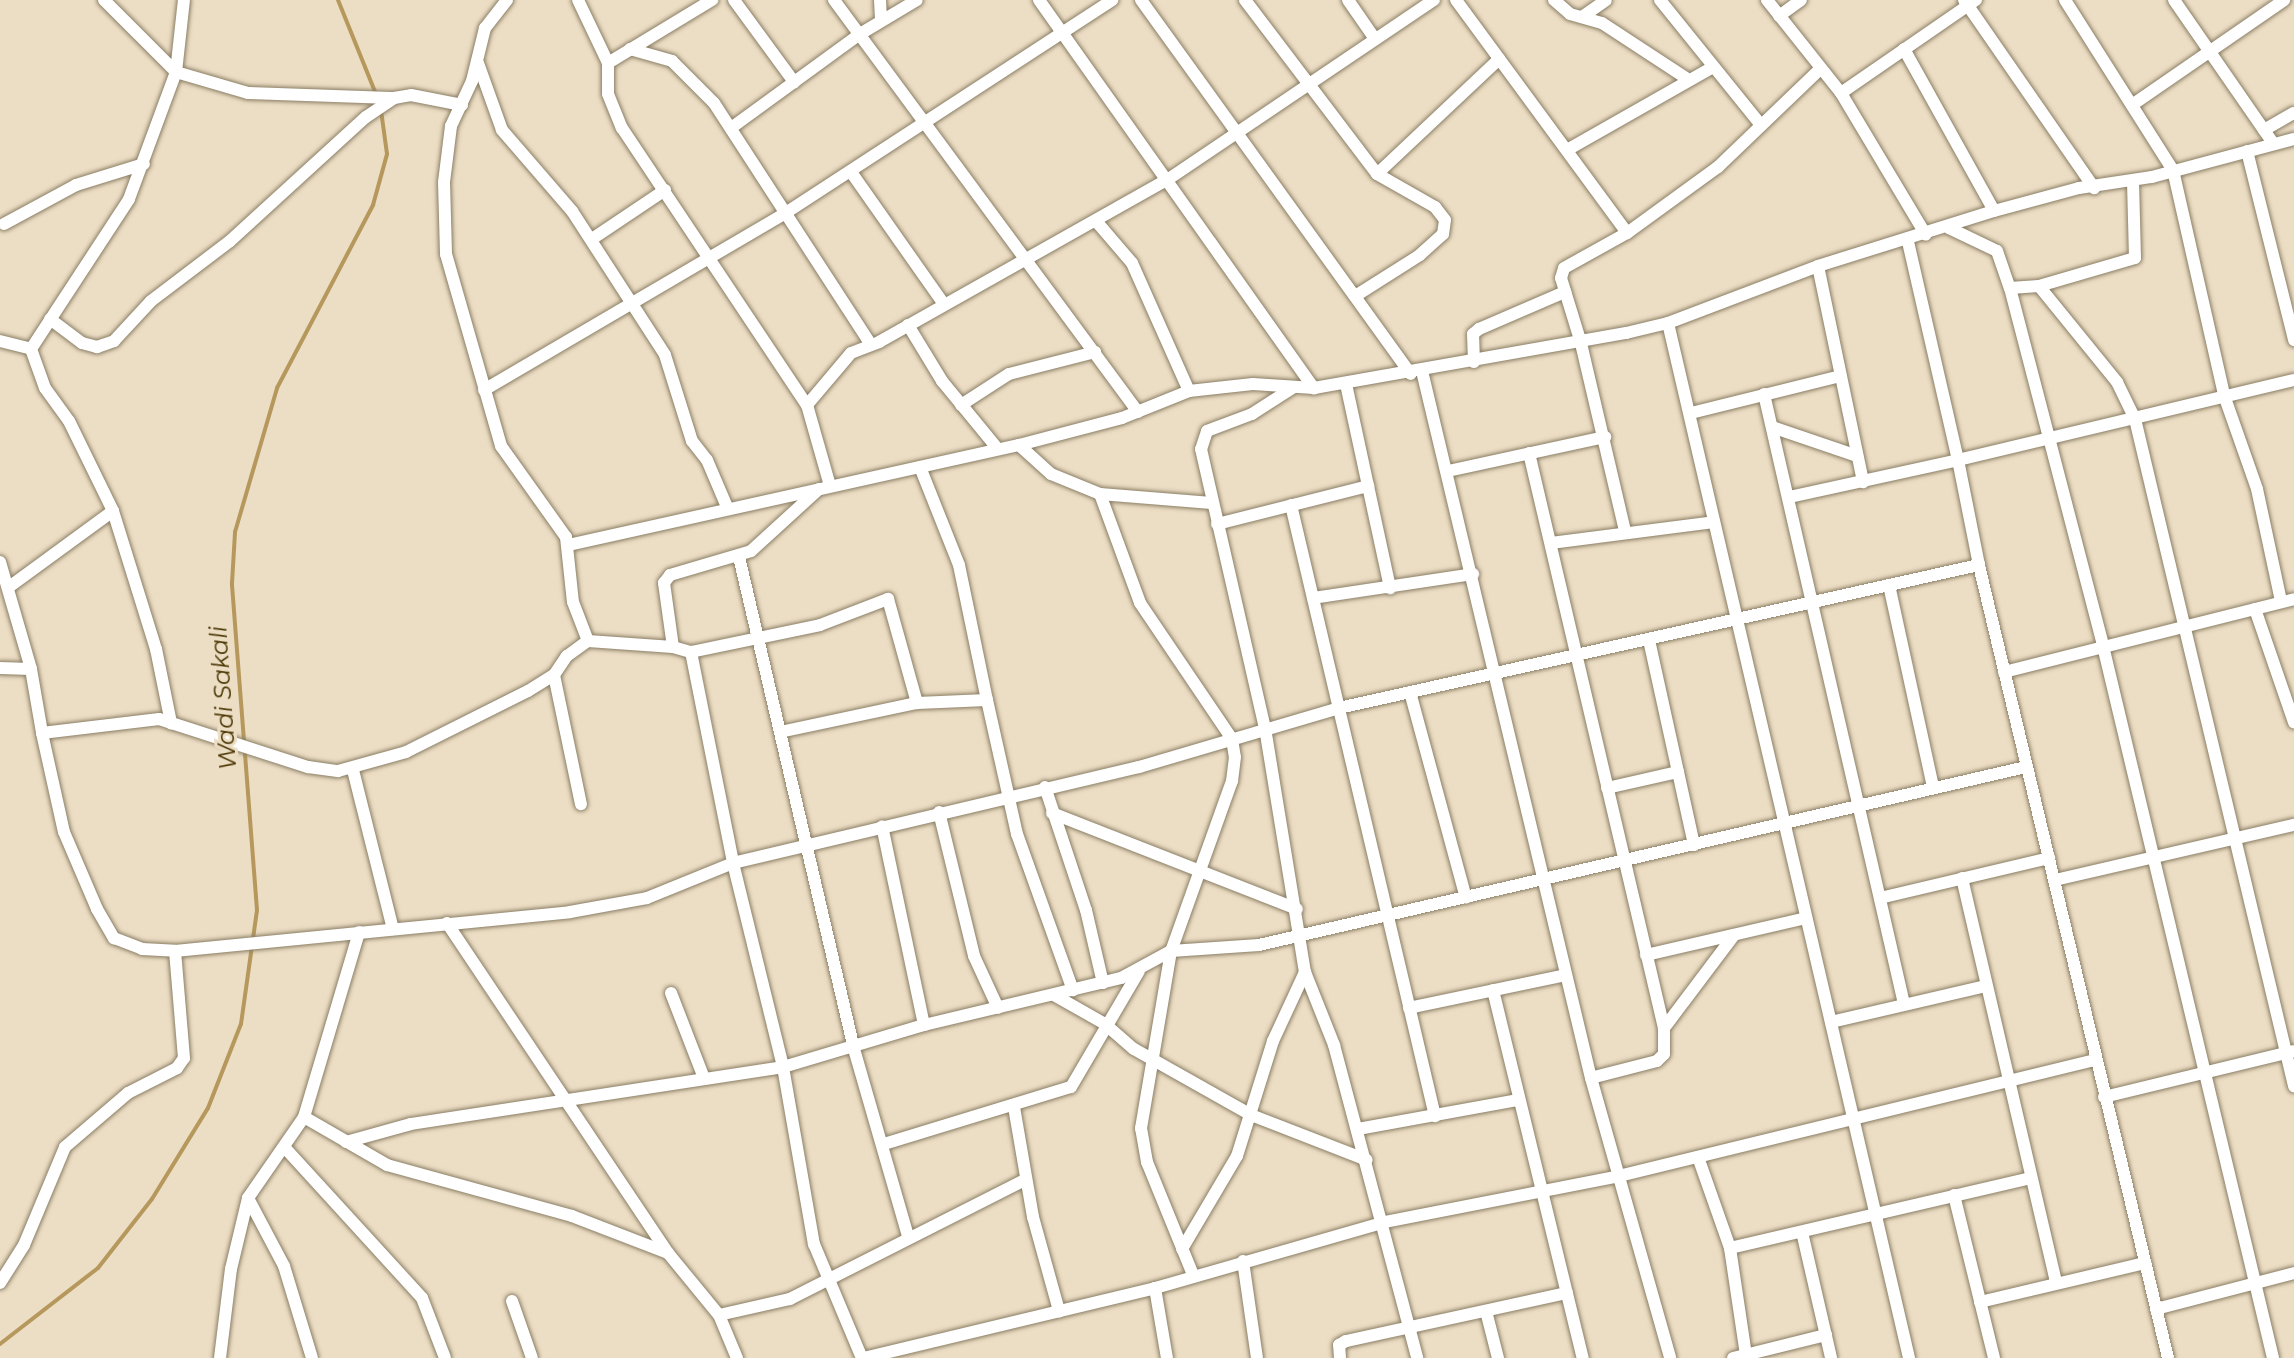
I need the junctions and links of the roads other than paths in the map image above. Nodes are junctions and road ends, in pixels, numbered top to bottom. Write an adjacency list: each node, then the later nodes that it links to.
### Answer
1 (104, 0): 40 (street)
2 (184, 0): 40 (street)
3 (507, 0): 36 (street)
4 (578, 0): 37 (street)
5 (712, 0): 32 (street)
6 (734, 0): 42 (street)
7 (834, 0): 30 (street)
8 (880, 0): 28 (street)
9 (917, 0): 28 (street)
10 (1039, 0): 29 (street)
11 (1112, 0): 29 (street)
12 (1141, 0): 53 (street)
13 (1245, 0): 43 (street)
14 (1348, 0): 31 (street)
15 (1434, 0): 31 (street)
16 (1456, 0): 35 (street)
17 (1554, 0): 27 (street)
18 (1606, 0): 27 (street)
19 (1660, 0): 38 (street)
20 (1767, 0): 26 (street)
21 (1801, 0): 26 (street)
22 (2065, 0): 47 (street)
23 (2174, 0): 34 (street)
24 (1969, 2): 33 (street); 64 (street)
25 (2275, 2): 34 (street)
26 (1779, 16): 39 (street)
27 (1582, 17): 41 (street)
28 (881, 20): 30 (street)
29 (1065, 32): 49 (street); 62 (street)
30 (860, 34): 42 (street); 49 (street)
31 (1375, 39): 43 (street)
32 (630, 49): 37 (street); 51 (street)
33 (1904, 49): 44 (street); 66 (street)
34 (2209, 50): 47 (street); 52 (street)
35 (1499, 59): 56 (street); 61 (street)
36 (478, 63): 46 (street); 73 (street)
37 (608, 63): 65 (street)
38 (1713, 67): 41 (street); 50 (street)
39 (1819, 70): 44 (street); 50 (street)
40 (176, 72): 45 (street); 58 (street)
41 (1689, 80): 56 (street)
42 (794, 82): 51 (street)
43 (1307, 86): 53 (street); 61 (street)
44 (1841, 93): 72 (street)
45 (394, 98): 46 (street); 84 (street)
46 (462, 105): 100 (street)
47 (2132, 105): 59 (street)
48 (2294, 113): 52 (street)
49 (928, 122): 60 (street); 76 (street)
50 (1761, 125): 71 (street)
51 (731, 128): 67 (street)
52 (2264, 130): 55 (street)
53 (1240, 131): 62 (street); 81 (street)
54 (2294, 139): 55 (street)
55 (2273, 143): 57 (street)
56 (1567, 150): 71 (street)
57 (2247, 151): 59 (street); 87 (street)
58 (144, 164): 69 (street); 84 (street)
59 (2173, 170): 63 (street); 103 (street)
60 (851, 172): 67 (street); 82 (street)
61 (1377, 174): 81 (street)
62 (1167, 180): 68 (street); 99 (street)
63 (2133, 182): 64 (street); 78 (street)
64 (2094, 188): 66 (street)
65 (665, 190): 73 (street); 75 (street)
66 (1994, 211): 70 (street)
67 (784, 214): 75 (street); 90 (street)
68 (1096, 221): 76 (street); 101 (street)
69 (4, 224)
70 (1949, 228): 72 (street); 79 (street)
71 (1627, 233): 80 (street)
72 (1926, 235): 74 (street)
73 (592, 239): 83 (street)
74 (1908, 241): 77 (street); 116 (street)
75 (707, 258): 83 (street); 104 (street)
76 (1027, 260): 82 (street); 92 (street)
77 (1818, 266): 85 (street); 95 (street)
78 (2039, 286): 79 (street); 108 (street)
79 (2010, 288): 111 (street)
80 (1565, 292): 89 (street); 93 (street)
81 (1357, 295): 94 (street)
82 (943, 303): 86 (street)
83 (634, 304): 100 (street); 126 (street)
84 (50, 319): 91 (street)
85 (1668, 323): 89 (street); 107 (street)
86 (908, 325): 90 (street); 105 (street)
87 (2294, 340)
88 (0, 341): 91 (street)
89 (1581, 343): 93 (street); 110 (street)
90 (871, 345): 104 (street)
91 (31, 349): 127 (street)
92 (1095, 352): 105 (street); 106 (street)
93 (1474, 362): 94 (street)
94 (1416, 372): 97 (street); 118 (street)
95 (1841, 376): 102 (street); 115 (street)
96 (2294, 380): 103 (street)
97 (1346, 384): 99 (street); 120 (street)
98 (1294, 387): 99 (street); 101 (street); 124 (street)
99 (1314, 388)
100 (484, 390): 132 (street)
101 (1189, 391): 106 (street)
102 (1764, 394): 107 (street); 109 (street)
103 (2225, 398): 108 (street); 141 (street)
104 (807, 405): 121 (street)
105 (961, 405): 113 (street)
106 (1138, 412): 112 (street)
107 (1691, 413): 128 (street)
108 (2135, 419): 111 (street); 145 (street)
109 (1772, 427): 115 (street); 123 (street)
110 (1605, 437): 114 (street); 130 (street)
111 (2050, 438): 116 (street); 149 (street)
112 (1019, 445): 113 (street); 122 (street)
113 (997, 448): 117 (street)
114 (1529, 453): 118 (street); 131 (street)
115 (1857, 456): 119 (street)
116 (1958, 460): 119 (street); 135 (street)
117 (920, 467): 121 (street); 159 (street)
118 (1448, 471): 136 (street)
119 (1863, 482): 123 (street)
120 (1368, 486): 125 (street); 139 (street)
121 (824, 488): 126 (street); 133 (street)
122 (1100, 494): 124 (street); 167 (street)
123 (1789, 497): 142 (street)
124 (1212, 503): 129 (street)
125 (1291, 505): 129 (street); 140 (street)
126 (727, 507): 132 (street)
127 (113, 511): 138 (street); 163 (street)
128 (1714, 522): 130 (street); 144 (street)
129 (1217, 524): 164 (street)
130 (1625, 531): 131 (street)
131 (1551, 543): 152 (street)
132 (568, 545): 148 (street)
133 (739, 557): 146 (street); 150 (street)
134 (0, 562): 138 (street)
135 (1979, 565): 137 (street); 155 (street)
136 (1473, 574): 139 (street); 156 (street)
137 (1889, 585): 142 (street); 172 (street)
138 (9, 587): 154 (street)
139 (1390, 588): 140 (street)
140 (1313, 598): 161 (street)
141 (2288, 600): 143 (street)
142 (1814, 602): 144 (street); 176 (street)
143 (2255, 609): 145 (street); 162 (street)
144 (1734, 620): 147 (street); 179 (street)
145 (2184, 628): 149 (street); 182 (street)
146 (758, 639): 151 (street); 160 (street); 165 (street)
147 (1649, 640): 152 (street); 170 (street)
148 (588, 641): 150 (street); 157 (street)
149 (2103, 646): 155 (street); 185 (street)
150 (673, 647): 151 (street)
151 (691, 652): 188 (street)
152 (1576, 656): 156 (street); 173 (street)
153 (0, 668): 154 (street)
154 (31, 669): 166 (street)
155 (2004, 672): 168 (street)
156 (1497, 673): 158 (street); 192 (street)
157 (554, 675): 169 (street); 175 (street)
158 (1410, 692): 161 (street); 193 (street)
159 (987, 700): 160 (street); 174 (street)
160 (917, 703): 165 (street)
161 (1339, 708): 164 (street); 196 (street)
162 (2294, 722)
163 (171, 723): 166 (street); 169 (street)
164 (1265, 728): 167 (street); 195 (street)
165 (780, 732): 183 (street)
166 (42, 733): 203 (street)
167 (1232, 739): 171 (street); 189 (street)
168 (2026, 767): 172 (street); 186 (street)
169 (353, 770): 199 (street)
170 (1678, 772): 173 (street); 184 (street)
171 (1045, 787): 174 (street); 178 (street)
172 (1933, 787): 176 (street)
173 (1607, 788): 187 (street)
174 (1008, 795): 177 (street); 211 (street)
175 (581, 804)
176 (1858, 804): 179 (street); 194 (street)
177 (939, 812): 181 (street); 216 (street)
178 (1052, 813): 189 (street); 209 (street)
179 (1781, 824): 184 (street); 197 (street)
180 (2294, 825): 182 (street)
181 (882, 826): 183 (street); 220 (street)
182 (2235, 838): 185 (street); 223 (street)
183 (806, 844): 188 (street); 222 (street)
184 (1694, 845): 187 (street)
185 (2153, 856): 191 (street); 227 (street)
186 (2049, 858): 190 (street); 191 (street)
187 (1624, 862): 192 (street); 205 (street)
188 (733, 863): 198 (street); 226 (street)
189 (1199, 871): 195 (street); 204 (street)
190 (1962, 878): 194 (street); 210 (street)
191 (2055, 880): 225 (street)
192 (1543, 881): 193 (street); 208 (street)
193 (1466, 898): 196 (street)
194 (1880, 898): 215 (street)
195 (1297, 909): 202 (street)
196 (1386, 916): 202 (street); 217 (street)
197 (1806, 918): 201 (street); 218 (street)
198 (447, 923): 199 (street); 234 (street)
199 (393, 929): 200 (street)
200 (359, 932): 203 (street); 238 (street)
201 (1734, 935): 205 (street); 221 (street)
202 (1300, 936): 204 (street); 207 (street)
203 (175, 951): 264 (street)
204 (1171, 951): 206 (street); 224 (street)
205 (1646, 955): 221 (street)
206 (1139, 971): 209 (street); 219 (street)
207 (1305, 972): 236 (street); 240 (street)
208 (1566, 975): 212 (street); 229 (street)
209 (1103, 983): 211 (street)
210 (1986, 986): 215 (street); 230 (street)
211 (1073, 990): 214 (street)
212 (1493, 990): 217 (street); 233 (street)
213 (671, 993): 228 (street)
214 (1054, 995): 216 (street); 219 (street)
215 (1904, 1004): 218 (street)
216 (998, 1008): 220 (street)
217 (1409, 1008): 237 (street)
218 (1831, 1022): 239 (street)
219 (1105, 1024): 224 (street); 235 (street)
220 (924, 1025): 222 (street)
221 (1664, 1028): 229 (street)
222 (854, 1049): 226 (street); 242 (street)
223 (2290, 1052): 227 (street); 231 (street)
224 (1155, 1057): 236 (street); 257 (street)
225 (2095, 1060): 230 (street); 232 (street)
226 (783, 1067): 228 (street); 263 (street)
227 (2204, 1072): 232 (street); 266 (street)
228 (704, 1078): 234 (street)
229 (1591, 1078): 246 (street)
230 (2009, 1081): 239 (street); 247 (street)
231 (2294, 1086)
232 (2104, 1097): 260 (street)
233 (1518, 1100): 237 (street); 249 (street)
234 (568, 1102): 241 (street); 258 (street)
235 (1014, 1107): 242 (street); 248 (street)
236 (1251, 1115): 245 (street); 257 (street)
237 (1435, 1116): 240 (street)
238 (304, 1117): 241 (street); 243 (street)
239 (1854, 1119): 244 (street); 252 (street)
240 (1358, 1129): 245 (street)
241 (346, 1142): 258 (street)
242 (884, 1144): 255 (street)
243 (286, 1149): 251 (street); 282 (street)
244 (1698, 1157): 246 (street); 256 (street)
245 (1367, 1160): 253 (street)
246 (1619, 1176): 249 (street); 292 (street)
247 (2031, 1178): 250 (street); 265 (street)
248 (1025, 1180): 255 (street); 272 (street)
249 (1541, 1191): 253 (street); 268 (street)
250 (1954, 1195): 252 (street); 270 (street)
251 (248, 1198): 280 (street); 281 (street)
252 (1876, 1214): 254 (street); 294 (street)
253 (1385, 1222): 259 (street); 275 (street)
254 (1802, 1232): 256 (street); 276 (street)
255 (908, 1236): 263 (street)
256 (1730, 1248): 278 (street)
257 (1182, 1249): 262 (street)
258 (668, 1253): 274 (street)
259 (1243, 1261): 262 (street); 287 (street)
260 (2145, 1263): 265 (street); 271 (street)
261 (2294, 1273): 266 (street)
262 (1193, 1275): 267 (street)
263 (830, 1276): 274 (street); 285 (street)
264 (0, 1283)
265 (2056, 1283): 270 (street)
266 (2254, 1284): 271 (street); 296 (street)
267 (1155, 1288): 272 (street); 286 (street)
268 (1567, 1293): 273 (street); 291 (street)
269 (512, 1301): 283 (street)
270 (1980, 1302): 295 (street)
271 (2156, 1309): 279 (street)
272 (1059, 1311): 277 (street)
273 (1486, 1311): 275 (street); 290 (street)
274 (719, 1315): 284 (street)
275 (1410, 1327): 288 (street); 289 (street)
276 (1826, 1335): 278 (street); 293 (street)
277 (920, 1352): 285 (street)
278 (1739, 1356)
279 (2165, 1357)
280 (220, 1358)
281 (312, 1358)
282 (445, 1358)
283 (532, 1358)
284 (737, 1358)
285 (863, 1358)
286 (1167, 1358)
287 (1257, 1358)
288 (1340, 1358)
289 (1417, 1358)
290 (1498, 1358)
291 (1583, 1358)
292 (1670, 1358)
293 (1831, 1358)
294 (1909, 1358)
295 (1994, 1358)
296 (2273, 1358)

